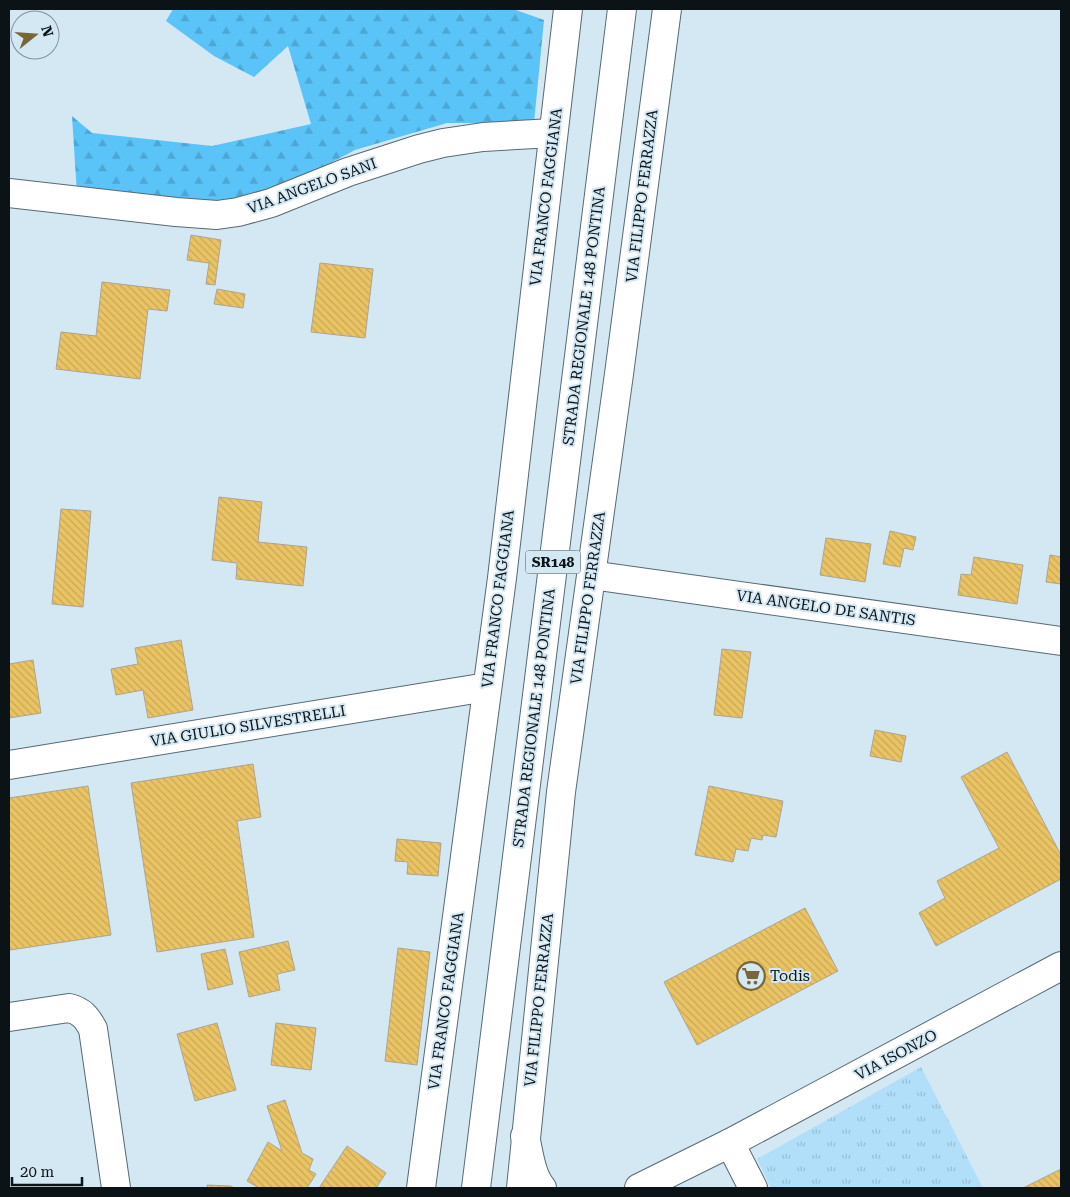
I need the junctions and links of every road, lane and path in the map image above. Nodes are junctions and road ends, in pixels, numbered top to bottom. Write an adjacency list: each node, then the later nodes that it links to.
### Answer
1 (568, 9): 4 (street, VIA FRANCO FAGGIANA)
2 (622, 9): 18 (street, STRADA REGIONALE 148 PONTINA / SR148)
3 (667, 9): 6 (street, VIA FILIPPO FERRAZZA)
4 (554, 132): 5 (street, VIA ANGELO SANI); 8 (street, VIA FRANCO FAGGIANA)
5 (9, 193)
6 (591, 575): 7 (street, VIA ANGELO DE SANTIS); 12 (street, VIA FILIPPO FERRAZZA)
7 (1061, 641)
8 (487, 687): 9 (street, VIA GIULIO SILVESTRELLI); 13 (street, VIA FRANCO FAGGIANA)
9 (9, 764)
10 (1061, 966): 14 (street, VIA ISONZO)
11 (9, 1017): 15 (street)
12 (525, 1136): 19 (street, VIA FILIPPO FERRAZZA); 20 (street)
13 (428, 1138): 16 (street); 17 (street, VIA FRANCO FAGGIANA)
14 (730, 1143): 21 (street); 22 (street); 23 (street)
15 (116, 1188)
16 (411, 1188)
17 (421, 1188)
18 (476, 1188)
19 (521, 1188)
20 (542, 1188)
21 (638, 1188)
22 (673, 1188)
23 (753, 1188)

